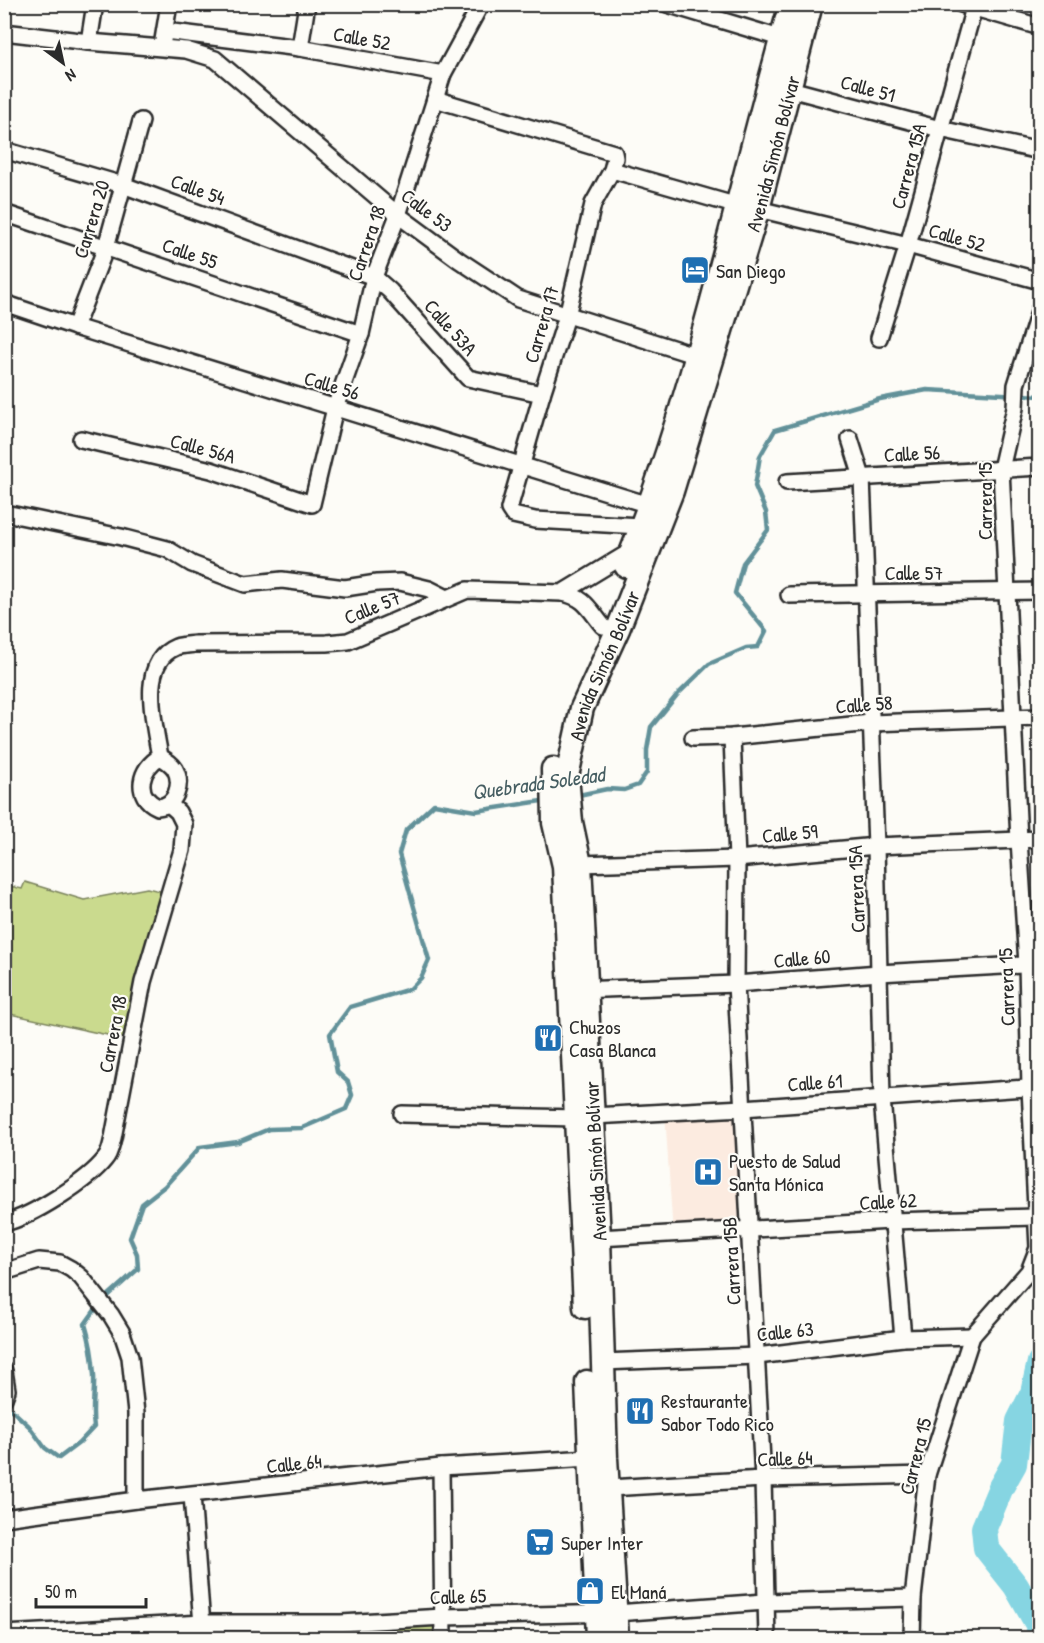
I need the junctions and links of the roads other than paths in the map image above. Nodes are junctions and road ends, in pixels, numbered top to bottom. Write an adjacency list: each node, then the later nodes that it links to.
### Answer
1 (95, 4): 13 (street)
2 (169, 4): 10 (street)
3 (307, 4): 14 (street)
4 (667, 4): 12 (street)
5 (791, 4): 12 (main road, Avenida Simón Bolívar)
6 (811, 4): 12 (main road, Avenida Simón Bolívar)
7 (480, 5): 16 (street, Carrera 18)
8 (970, 6): 9 (street); 20 (street, Carrera 15A)
9 (1040, 27)
10 (165, 31): 14 (street, Calle 52); 15 (street)
11 (4, 32): 13 (street)
12 (791, 41): 17 (main road, Avenida Simón Bolívar); 25 (main road, Avenida Simón Bolívar)
13 (89, 42): 15 (street)
14 (300, 48): 16 (street, Calle 52)
15 (162, 49): 27 (street, Calle 53)
16 (443, 74): 18 (street, Carrera 18)
17 (790, 89): 20 (street, Calle 51); 25 (main road, Avenida Simón Bolívar)
18 (435, 99): 23 (street, Carrera 17); 27 (street, Carrera 18)
19 (141, 121): 24 (street, Carrera 20)
20 (940, 129): 22 (street, Calle 51); 28 (street, Carrera 15A)
21 (4, 150): 24 (street, Calle 54)
22 (1040, 151)
23 (612, 170): 25 (street, Calle 52); 34 (street, Carrera 17)
24 (123, 185): 29 (street, Carrera 20); 30 (street, Calle 54)
25 (748, 207): 28 (street, Calle 52); 38 (main road, Avenida Simón Bolívar); 66 (main road, Avenida Simón Bolívar)
26 (4, 213): 29 (street, Calle 55)
27 (398, 215): 30 (street, Carrera 18); 34 (street, Calle 53)
28 (908, 245): 31 (street, Calle 52); 37 (street, Carrera 15A)
29 (106, 247): 35 (street, Carrera 20); 36 (street, Calle 55)
30 (374, 277): 36 (street, Carrera 18); 39 (street, Calle 53A)
31 (1040, 281)
32 (4, 303): 35 (street, Calle 56)
33 (1040, 309): 45 (street, Carrera 15)
34 (567, 316): 38 (street, Calle 53); 39 (street, Carrera 17)
35 (75, 327): 40 (street, Calle 56)
36 (361, 333): 40 (street, Carrera 18)
37 (879, 338)
38 (697, 356): 49 (main road, Avenida Simón Bolívar)
39 (542, 394): 43 (street, Carrera 17)
40 (335, 408): 43 (street, Calle 56); 48 (street, Carrera 18)
41 (81, 439): 48 (street, Calle 56A)
42 (850, 439): 46 (street, Carrera 15A)
43 (522, 465): 49 (street, Calle 56); 51 (street, Carrera 17)
44 (1040, 468): 45 (street, Calle 56)
45 (1001, 469): 46 (street, Calle 56); 55 (street, Carrera 15)
46 (862, 477): 47 (street, Calle 56); 56 (street, Carrera 15A)
47 (787, 482)
48 (312, 504)
49 (649, 505): 51 (main road, Avenida Simón Bolívar)
50 (10, 514): 58 (street)
51 (640, 526): 52 (main road, Avenida Simón Bolívar)
52 (633, 550): 54 (street); 59 (main road, Avenida Simón Bolívar)
53 (1040, 591): 55 (street, Calle 57)
54 (562, 593): 58 (street, Calle 57); 59 (street, Calle 57)
55 (1007, 593): 56 (street, Calle 57); 61 (street, Carrera 15)
56 (866, 594): 57 (street, Calle 57); 62 (street, Carrera 15A)
57 (789, 595)
58 (447, 598): 65 (street, Calle 57)
59 (603, 626): 66 (main road, Avenida Simón Bolívar)
60 (1040, 717): 61 (street, Calle 58)
61 (1014, 718): 62 (street, Calle 58); 70 (street, Carrera 15)
62 (871, 723): 63 (street, Calle 58); 71 (street, Carrera 15A)
63 (732, 737): 64 (street, Calle 58); 72 (street, Carrera 15B)
64 (693, 738)
65 (160, 757): 67 (street); 67 (street)
66 (559, 775): 68 (main road, Avenida Simón Bolívar)
67 (169, 804): 85 (street, Carrera 18)
68 (562, 822): 73 (main road, Avenida Simón Bolívar); 77 (main road, Avenida Simón Bolívar)
69 (1040, 839): 70 (street, Calle 59)
70 (1019, 840): 71 (street, Calle 59); 74 (street, Carrera 15)
71 (876, 846): 72 (street, Calle 59); 75 (street, Carrera 15A)
72 (737, 859): 73 (street, Calle 59); 76 (street, Carrera 15B)
73 (579, 864): 77 (main road, Avenida Simón Bolívar)
74 (1034, 964): 75 (street, Calle 60); 78 (street, Carrera 15)
75 (879, 973): 76 (street, Calle 60); 79 (street, Carrera 15A)
76 (736, 984): 77 (street, Calle 60); 80 (street, Carrera 15B)
77 (578, 990): 82 (main road, Avenida Simón Bolívar)
78 (1035, 1087): 79 (street, Calle 61); 83 (street, Carrera 15)
79 (882, 1099): 80 (street, Calle 61); 84 (street, Carrera 15A)
80 (743, 1108): 82 (street, Calle 61); 86 (street, Carrera 15B)
81 (402, 1114): 82 (street, Calle 61)
82 (585, 1117): 87 (main road, Avenida Simón Bolívar); 95 (main road, Avenida Simón Bolívar)
83 (1035, 1217): 84 (street, Calle 62); 89 (street, Carrera 15)
84 (891, 1221): 86 (street, Calle 62); 90 (street, Carrera 15A)
85 (4, 1223)
86 (750, 1230): 87 (street, Calle 62); 91 (street, Carrera 15B)
87 (598, 1238): 92 (main road, Avenida Simón Bolívar)
88 (4, 1272): 101 (street)
89 (972, 1336): 90 (street, Calle 63); 97 (street, Carrera 15)
90 (903, 1338): 91 (street, Calle 63)
91 (757, 1356): 92 (street, Calle 63); 98 (street, Carrera 15B)
92 (602, 1362): 99 (main road, Avenida Simón Bolívar)
93 (4, 1371): 94 (street)
94 (6, 1394)
95 (590, 1458): 96 (street, Calle 64); 105 (main road, Avenida Simón Bolívar)
96 (441, 1467): 100 (street, Calle 64); 106 (street)
97 (927, 1475): 98 (street, Calle 64); 103 (street, Carrera 15)
98 (763, 1479): 99 (street, Calle 64); 104 (street, Carrera 15B)
99 (609, 1488): 105 (main road, Avenida Simón Bolívar)
100 (192, 1495): 101 (street, Calle 64); 107 (street)
101 (136, 1500): 102 (street, Calle 64)
102 (4, 1518)
103 (913, 1598): 104 (street, Calle 65); 116 (street, Carrera 15)
104 (765, 1602): 105 (street, Calle 65); 115 (street, Carrera 15B)
105 (607, 1613): 106 (street, Calle 65); 113 (main road, Avenida Simón Bolívar); 114 (main road, Avenida Simón Bolívar)
106 (443, 1617): 108 (street, Calle 65); 112 (street)
107 (203, 1623): 108 (street, Calle 65); 109 (street, Calle 65); 110 (street)
108 (341, 1623): 111 (street)
109 (4, 1634)
110 (203, 1638)
111 (341, 1638)
112 (443, 1638)
113 (598, 1638)
114 (617, 1638)
115 (767, 1638)
116 (912, 1638)

